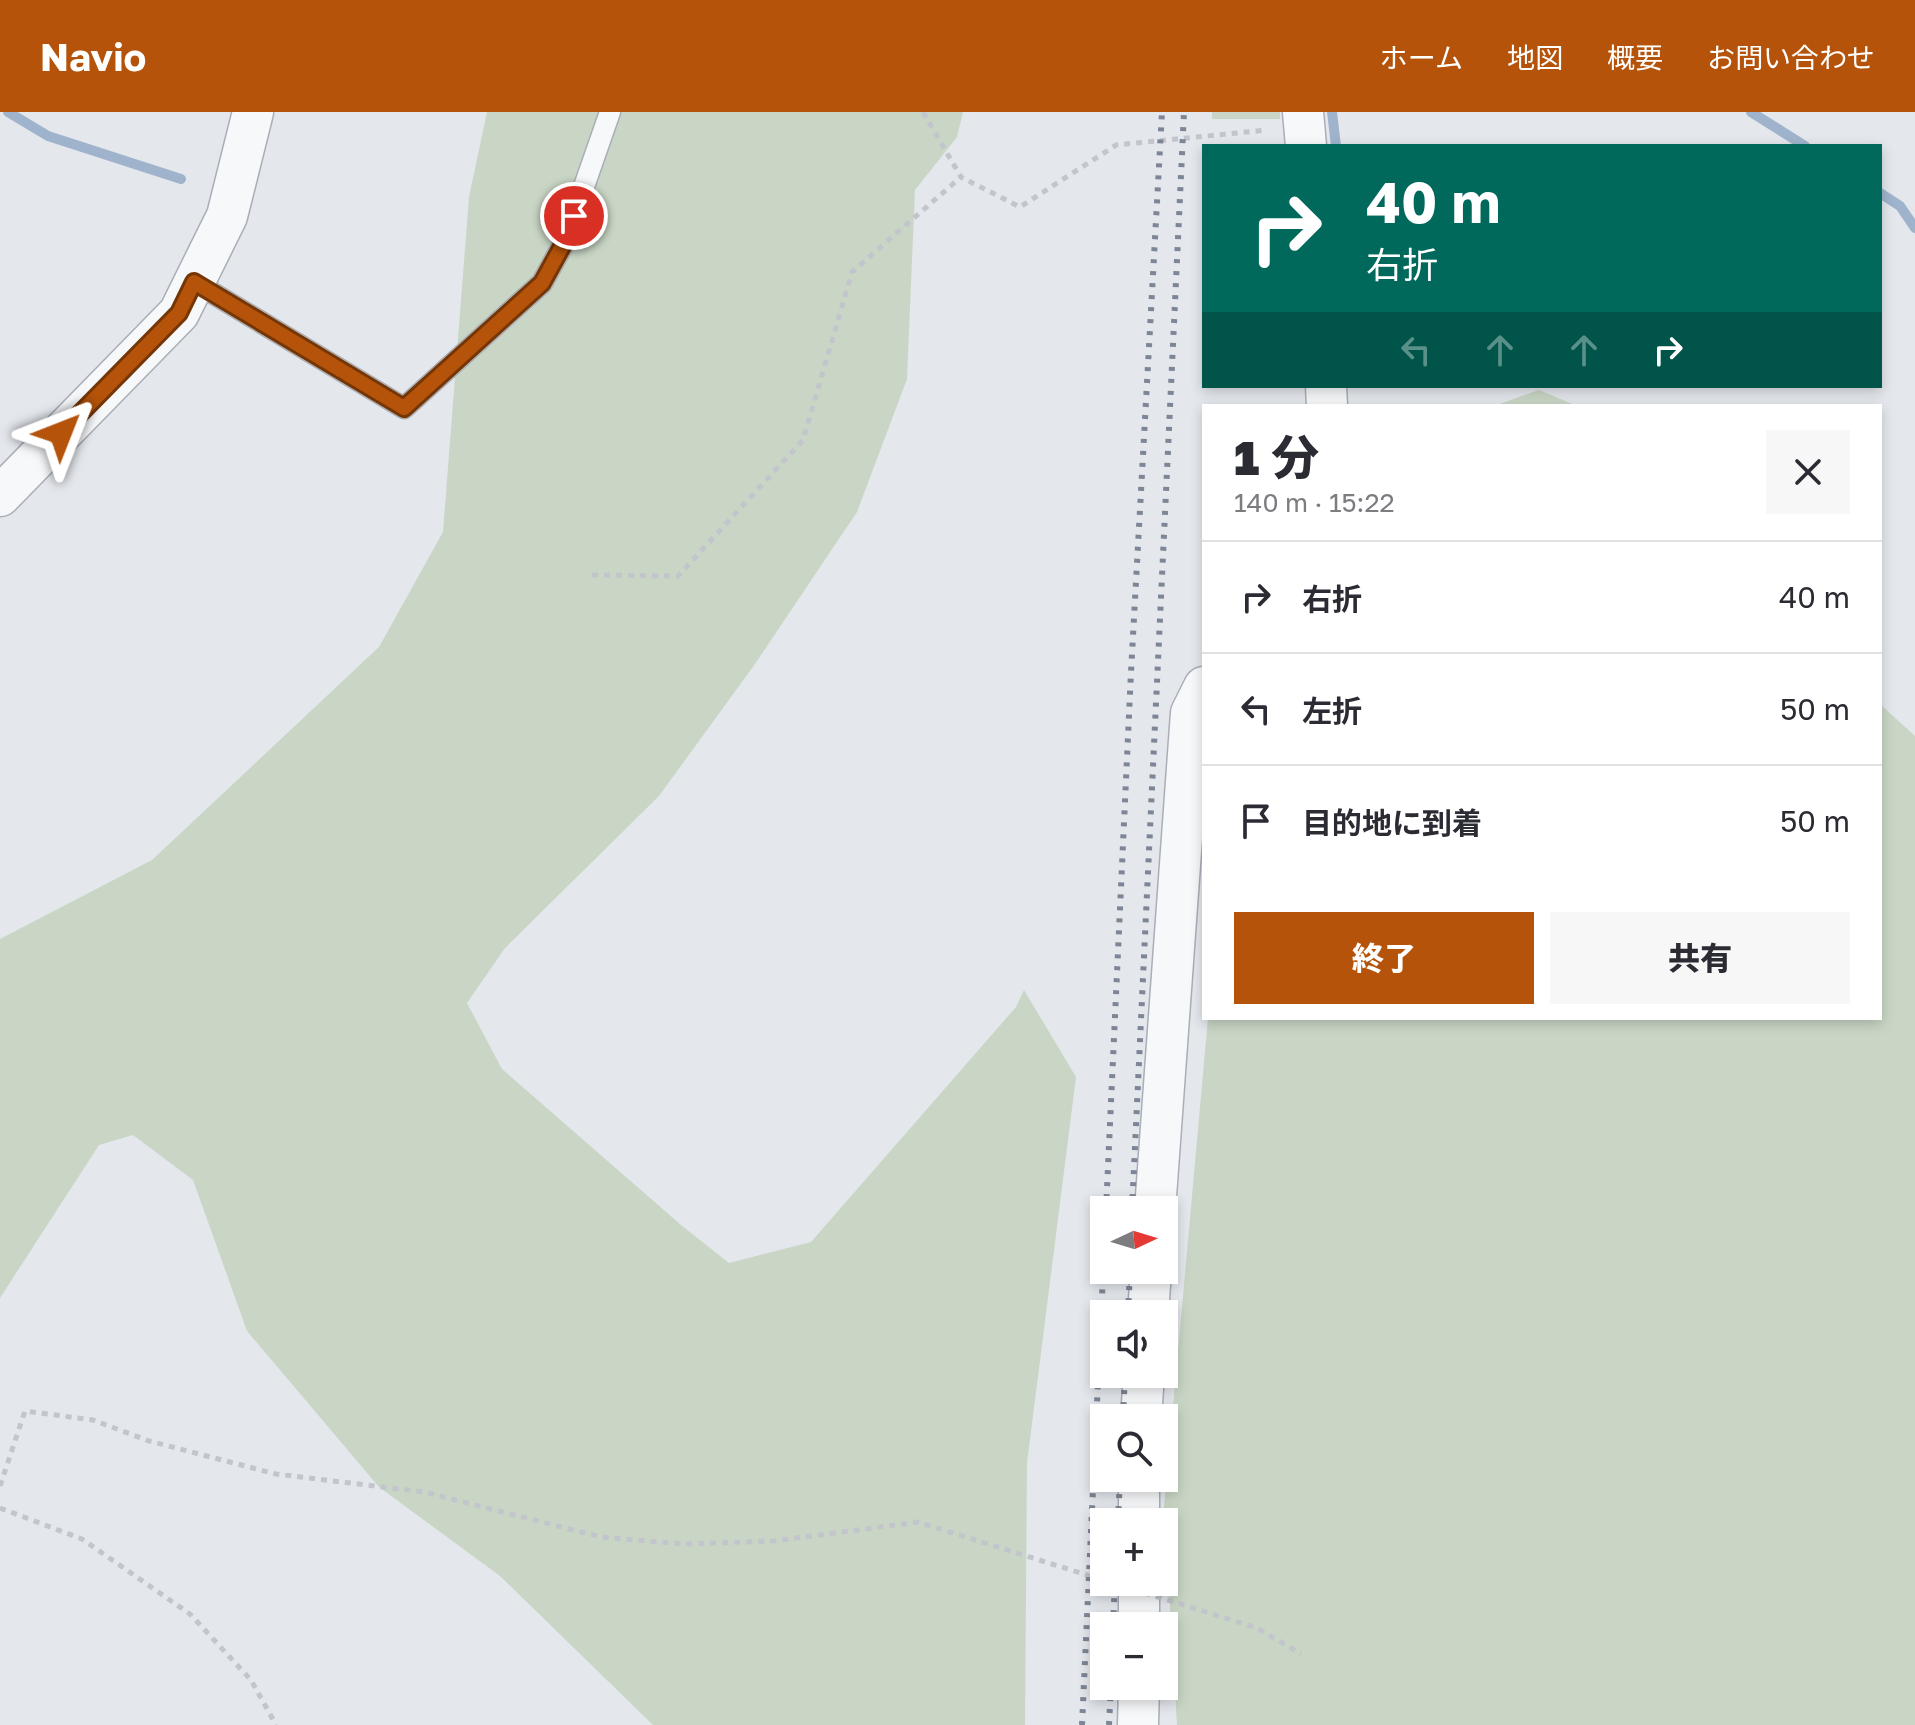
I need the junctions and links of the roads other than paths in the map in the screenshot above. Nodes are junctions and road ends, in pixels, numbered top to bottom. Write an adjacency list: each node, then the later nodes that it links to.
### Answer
1 (253, 112): 3 (street)
2 (610, 112): 3 (lane)
3 (194, 282): 4 (street)
4 (0, 496)
5 (1202, 691): 6 (street)
6 (1156, 1196)
7 (1139, 1700): 8 (street)
8 (1138, 1725)

